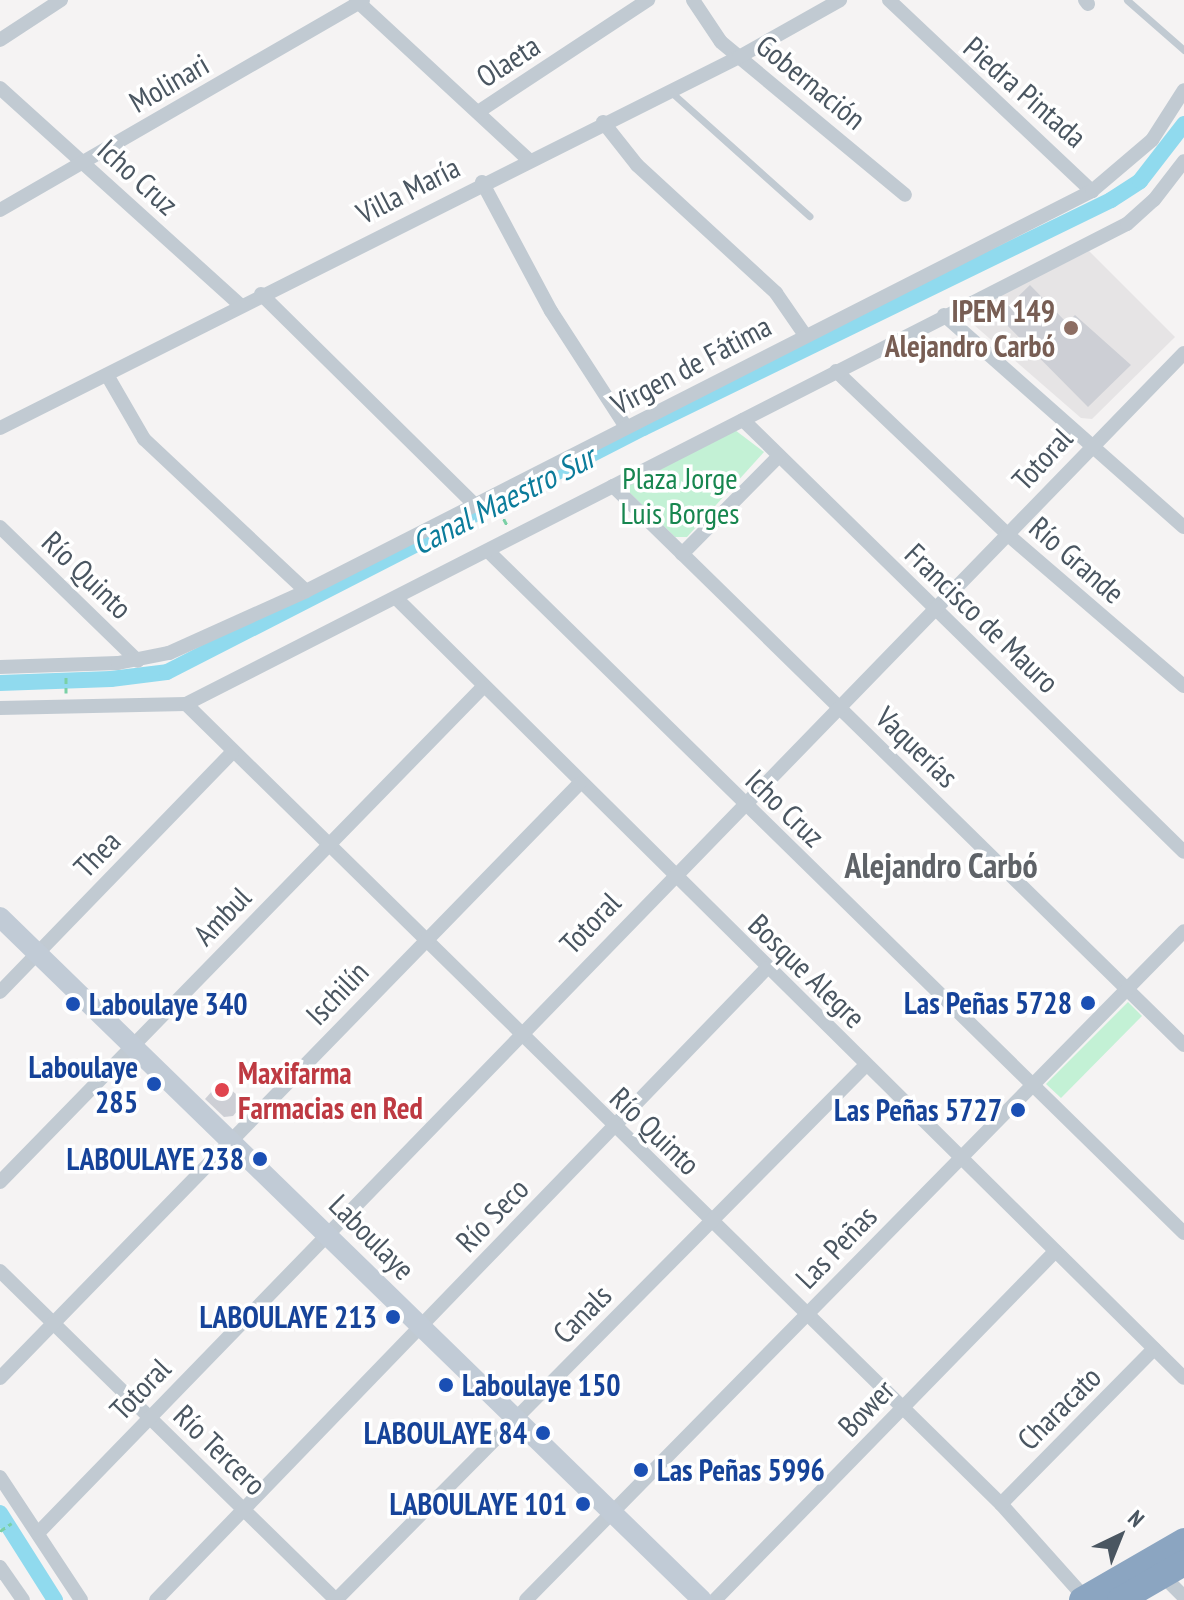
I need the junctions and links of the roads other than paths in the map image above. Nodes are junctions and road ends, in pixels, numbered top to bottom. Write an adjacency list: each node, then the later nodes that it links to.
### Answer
1 (61, 0): 8 (street)
2 (648, 0): 14 (street, Olaeta)
3 (693, 0): 10 (street, Gobernación)
4 (840, 0): 10 (street, Villa María)
5 (889, 0): 20 (street, Piedra Pintada)
6 (1127, 0): 9 (lane)
7 (359, 1): 14 (street); 18 (street, Molinari)
8 (0, 40)
9 (1184, 50)
10 (739, 57): 12 (street, Villa María); 21 (street, Gobernación)
11 (0, 88): 18 (street, Icho Cruz)
12 (669, 90): 15 (street, Villa María); 23 (lane)
13 (1184, 90): 20 (street, Virgen de Fátima)
14 (478, 112): 16 (street)
15 (603, 122): 16 (street, Villa María); 27 (street)
16 (528, 159): 19 (street, Villa María)
17 (1184, 161): 26 (street)
18 (83, 163): 22 (street, Molinari); 25 (street, Icho Cruz)
19 (482, 182): 24 (street, Villa María); 32 (street)
20 (1092, 191): 27 (street, Virgen de Fátima)
21 (905, 195)
22 (0, 210)
23 (809, 216)
24 (261, 294): 25 (street, Villa María); 37 (street)
25 (241, 306): 30 (street, Villa María)
26 (944, 315): 29 (street); 34 (street)
27 (805, 335): 32 (street, Virgen de Fátima)
28 (1184, 353): 34 (street, Totoral)
29 (836, 371): 31 (street); 40 (street, Río Grande)
30 (107, 375): 33 (street, Villa María); 43 (street)
31 (743, 420): 35 (street, Francisco de Mauro); 36 (street)
32 (626, 427): 37 (street, Virgen de Fátima)
33 (0, 428)
34 (1090, 445): 39 (street); 40 (street, Totoral)
35 (779, 456): 42 (street); 45 (street, Francisco de Mauro)
36 (613, 486): 41 (street); 42 (street, Vaquerías)
37 (476, 506): 43 (street, Virgen de Fátima)
38 (0, 527): 46 (street, Río Quinto)
39 (1184, 527)
40 (1007, 534): 45 (street, Totoral); 48 (street, Río Grande)
41 (489, 552): 44 (street); 55 (street, Icho Cruz)
42 (682, 554): 51 (street, Vaquerías)
43 (306, 591): 46 (street, Virgen de Fátima)
44 (397, 599): 49 (street, Bosque Alegre); 50 (street)
45 (936, 609): 51 (street, Totoral); 57 (street, Francisco de Mauro)
46 (138, 661): 47 (street, Virgen de Fátima)
47 (0, 667)
48 (1184, 686)
49 (482, 688): 54 (street, Bosque Alegre); 56 (street, Ambul)
50 (186, 704): 52 (street); 53 (street, Río Quinto)
51 (839, 707): 55 (street, Totoral); 64 (street, Vaquerías)
52 (0, 708)
53 (232, 753): 56 (street, Río Quinto); 62 (street, Thea)
54 (579, 784): 58 (street, Bosque Alegre); 61 (street, Ischilín)
55 (743, 804): 58 (street, Totoral); 70 (street, Icho Cruz)
56 (326, 846): 61 (street, Río Quinto); 67 (street, Ambul)
57 (1184, 852)
58 (672, 876): 63 (street, Bosque Alegre); 66 (street, Totoral)
59 (0, 917): 62 (main road, Laboulaye)
60 (1184, 931): 64 (street, Las Peñas)
61 (424, 942): 66 (street, Río Quinto); 72 (street, Ischilín)
62 (37, 953): 65 (street, Thea); 67 (main road, Laboulaye)
63 (766, 969): 69 (street, Bosque Alegre); 71 (street, Río Seco)
64 (1126, 989): 68 (street, Vaquerías); 70 (street, Las Peñas)
65 (0, 992)
66 (518, 1034): 71 (street, Río Quinto); 77 (street, Totoral)
67 (133, 1045): 72 (main road, Laboulaye); 74 (street, Ambul)
68 (1184, 1045)
69 (866, 1065): 73 (street, Bosque Alegre); 75 (street, Canals)
70 (1031, 1084): 73 (street, Las Peñas); 76 (street, Icho Cruz)
71 (614, 1127): 75 (street, Río Quinto); 82 (street, Río Seco)
72 (230, 1139): 77 (main road, Laboulaye); 81 (street, Ischilín)
73 (959, 1158): 78 (street, Bosque Alegre); 80 (street, Las Peñas)
74 (0, 1182)
75 (710, 1221): 80 (street, Río Quinto); 88 (street, Canals)
76 (1184, 1233)
77 (326, 1234): 82 (main road, Laboulaye); 87 (street, Totoral)
78 (1055, 1252): 83 (street, Bosque Alegre); 86 (street, Bower)
79 (0, 1271): 81 (street, Río Tercero)
80 (806, 1315): 86 (street, Río Quinto); 92 (street, Las Peñas)
81 (53, 1323): 84 (street, Ischilín); 87 (street, Río Tercero)
82 (420, 1326): 88 (main road, Laboulaye); 91 (street, Río Seco)
83 (1154, 1349): 85 (street, Bosque Alegre); 90 (street, Characato)
84 (0, 1378)
85 (1184, 1378)
86 (902, 1409): 90 (street, Río Quinto); 105 (street, Bower)
87 (149, 1417): 91 (street, Río Tercero); 93 (street, Totoral)
88 (515, 1419): 92 (main road, Laboulaye); 102 (street, Canals)
89 (0, 1477): 93 (street)
90 (1001, 1504): 98 (street, Río Quinto)
91 (243, 1508): 101 (street, Río Seco); 102 (street, Río Tercero)
92 (612, 1512): 103 (street, Las Peñas); 104 (main road, Laboulaye)
93 (38, 1533): 100 (street)
94 (1184, 1541): 98 (highway)
95 (1, 1569): 99 (street)
96 (1174, 1570): 97 (street); 106 (highway)
97 (1184, 1597)
98 (1084, 1599)
99 (23, 1600)
100 (81, 1600)
101 (156, 1600)
102 (336, 1600)
103 (526, 1600)
104 (702, 1600)
105 (715, 1600)
106 (1120, 1600)

